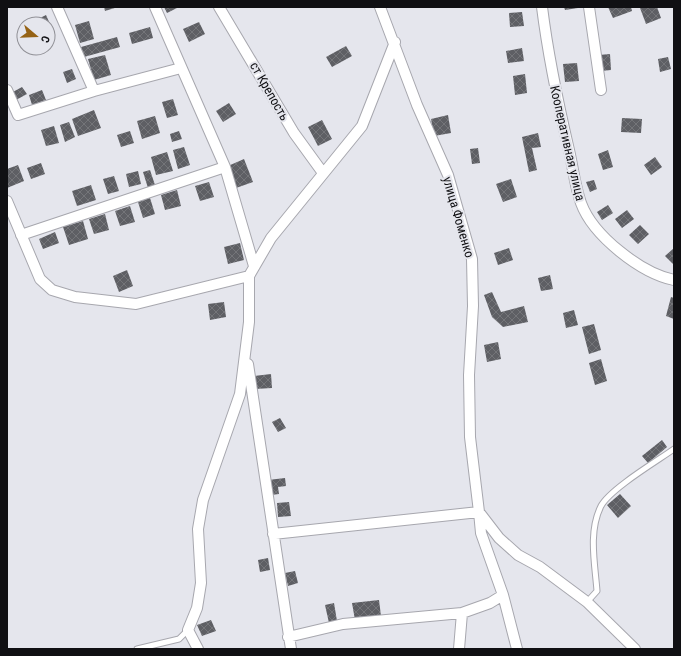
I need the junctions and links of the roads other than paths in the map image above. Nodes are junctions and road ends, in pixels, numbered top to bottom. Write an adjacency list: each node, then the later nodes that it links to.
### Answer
1 (57, 7): 11 (street)
2 (155, 7): 8 (street)
3 (219, 7): 13 (street, ст Крепость)
4 (380, 7): 7 (street, улица Фоменко)
5 (542, 7): 18 (street, Кооперативная улица)
6 (588, 7): 10 (street)
7 (395, 42): 13 (street); 21 (street, улица Фоменко)
8 (181, 68): 11 (street); 12 (street)
9 (7, 90): 11 (street)
10 (601, 90)
11 (94, 91)
12 (225, 167): 15 (street); 16 (street)
13 (323, 173): 16 (street)
14 (7, 202): 15 (street)
15 (21, 235): 17 (street)
16 (254, 266): 17 (street)
17 (249, 276): 19 (street)
18 (674, 280)
19 (246, 352): 22 (street); 26 (street)
20 (674, 449): 24 (lane)
21 (479, 512): 22 (street); 23 (street, улица Фоменко); 24 (street)
22 (274, 534): 27 (street)
23 (503, 595): 25 (street); 32 (street, улица Фоменко)
24 (587, 602): 33 (street)
25 (462, 613): 27 (street); 31 (street)
26 (188, 630): 28 (lane); 29 (street)
27 (288, 637): 30 (street)
28 (137, 649)
29 (198, 649)
30 (291, 649)
31 (459, 649)
32 (517, 649)
33 (635, 649)

